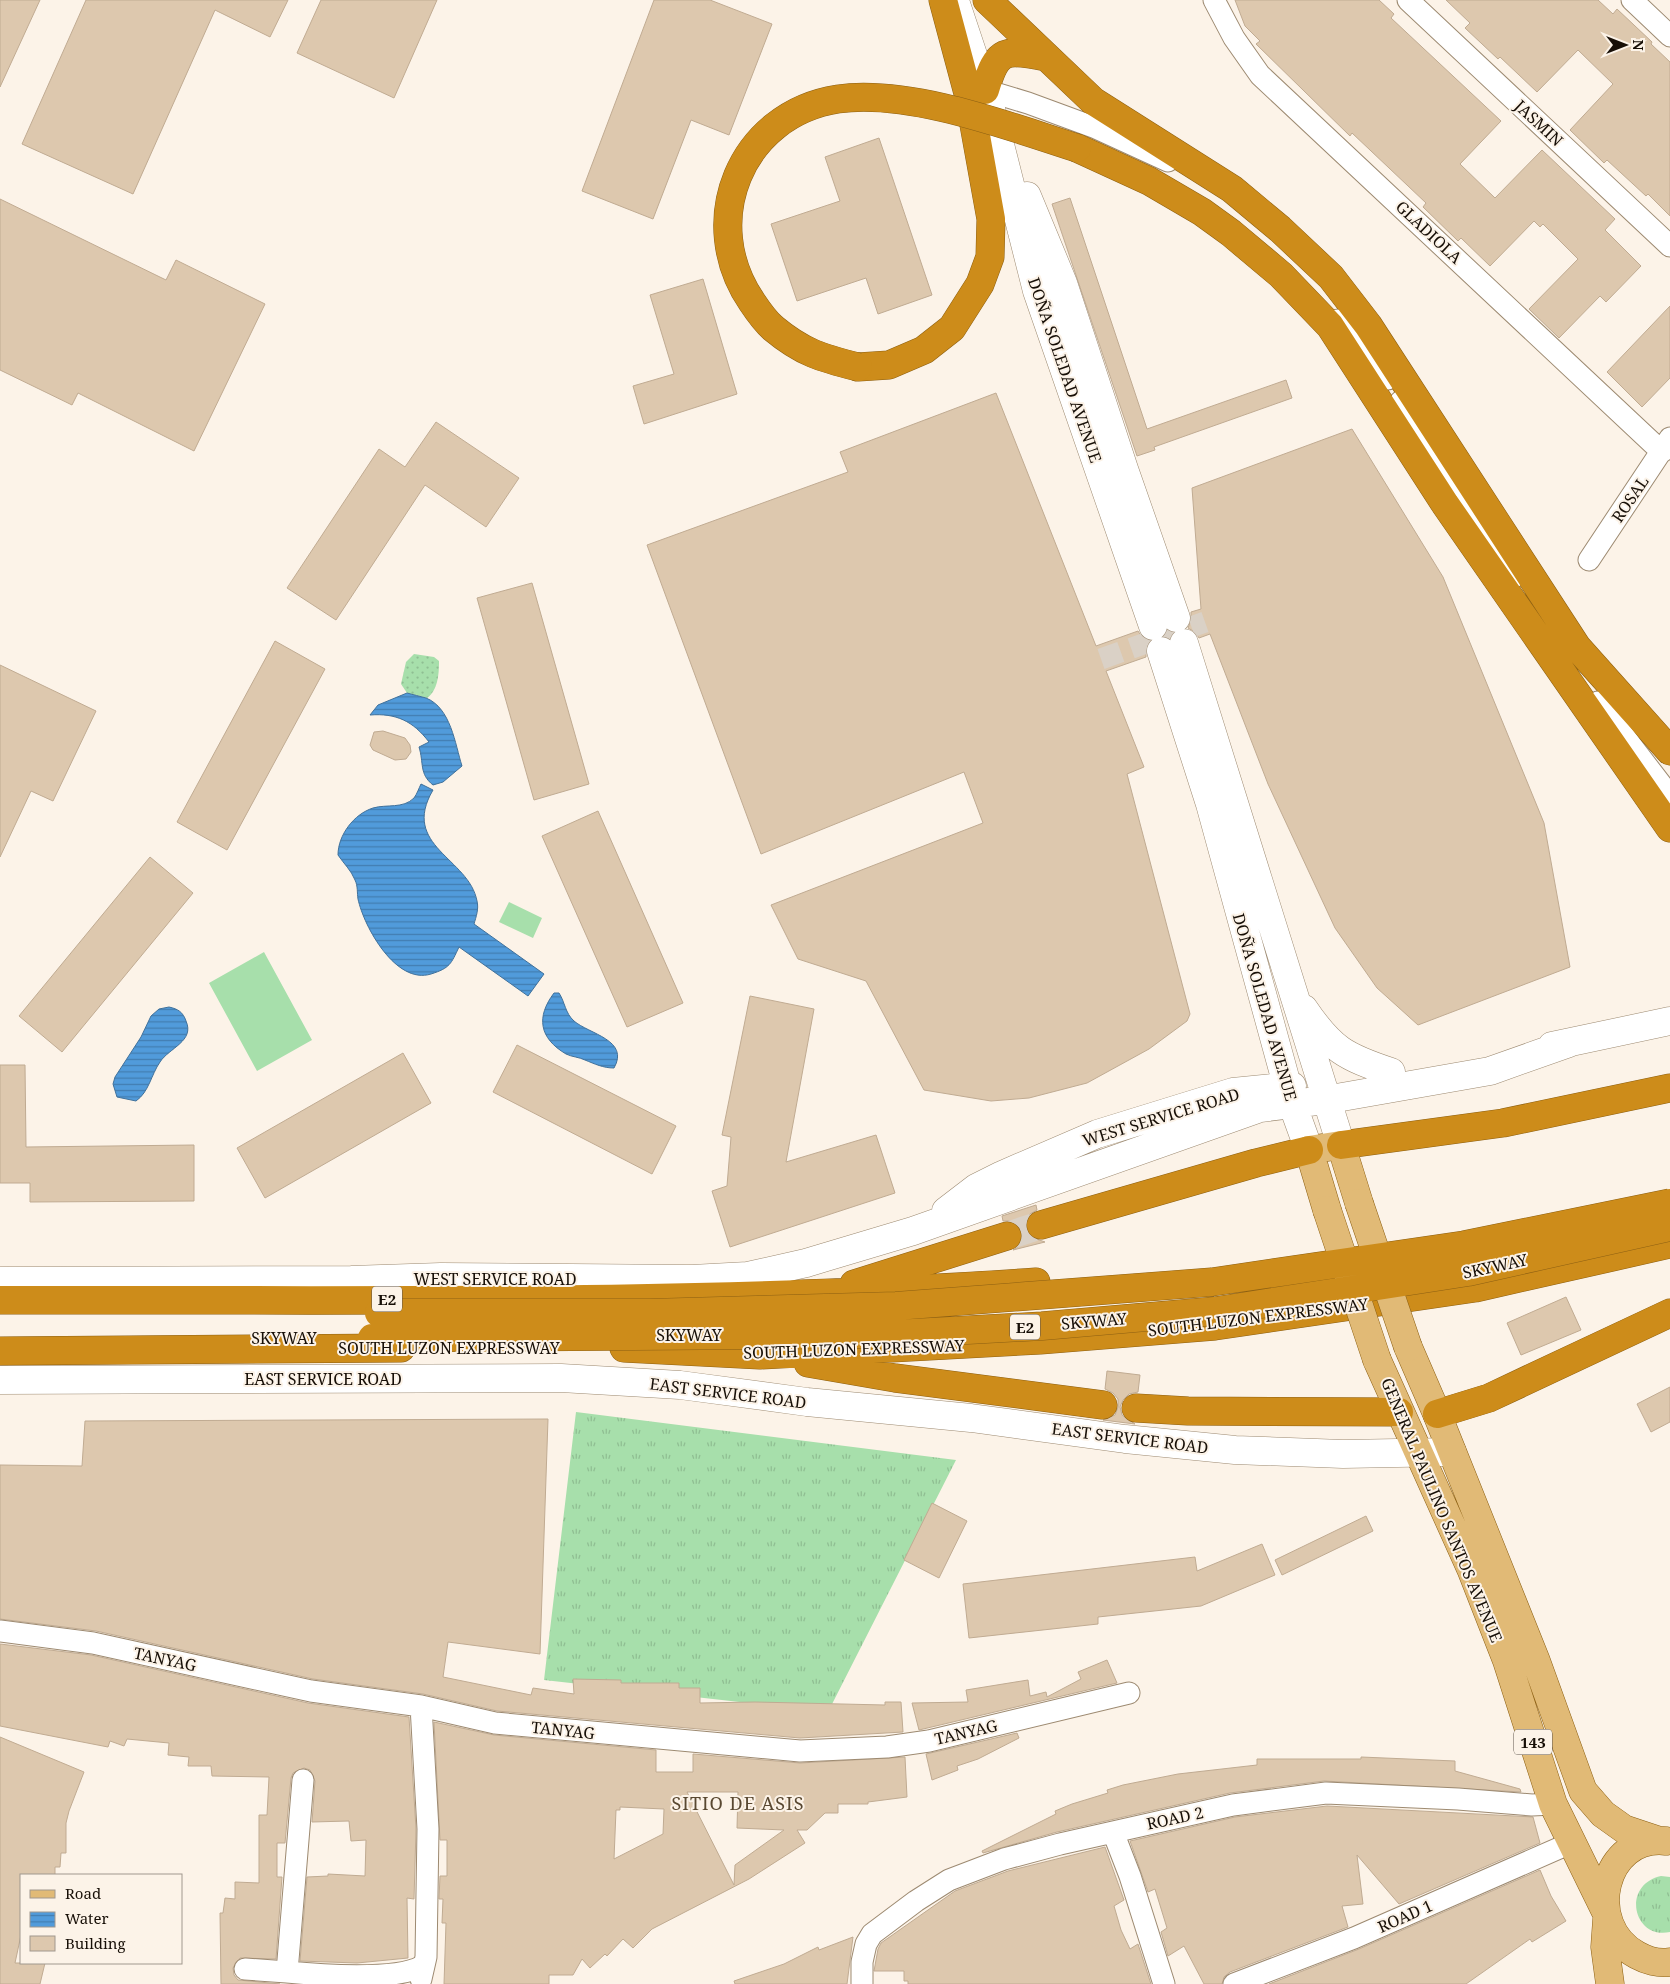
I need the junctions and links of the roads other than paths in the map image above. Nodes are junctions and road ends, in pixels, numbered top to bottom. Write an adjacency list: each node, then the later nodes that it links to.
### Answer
1 (943, 0): 9 (highway)
2 (955, 0): 9 (main road, DOÑA SOLEDAD AVENUE)
3 (987, 0): 8 (highway)
4 (1214, 0): 11 (street, GLADIOLA)
5 (1408, 0): 10 (street, JASMIN)
6 (1632, 0): 7 (street)
7 (1666, 25)
8 (1048, 58): 9 (highway); 15 (highway)
9 (981, 99): 13 (main road, DOÑA SOLEDAD AVENUE); 14 (street); 18 (highway, bridge)
10 (1670, 246)
11 (1666, 445): 12 (street, ROSAL)
12 (1589, 560)
13 (1164, 622)
14 (1542, 627): 16 (street); 17 (street)
15 (1670, 751)
16 (1670, 772)
17 (1670, 796)
18 (1670, 828)
19 (1290, 987): 22 (main road); 24 (main road, DOÑA SOLEDAD AVENUE); 25 (main road, DOÑA SOLEDAD AVENUE)
20 (1670, 1021): 21 (main road, WEST SERVICE ROAD)
21 (1569, 1043): 22 (main road, WEST SERVICE ROAD); 24 (main road, WEST SERVICE ROAD)
22 (1391, 1072): 24 (main road, WEST SERVICE ROAD)
23 (1670, 1088): 26 (highway)
24 (1322, 1091): 25 (main road, WEST SERVICE ROAD); 26 (main road, DOÑA SOLEDAD AVENUE)
25 (1290, 1095): 27 (main road, DOÑA SOLEDAD AVENUE); 34 (main road, WEST SERVICE ROAD)
26 (1341, 1145): 27 (main road); 40 (main road, DOÑA SOLEDAD AVENUE, bridge)
27 (1309, 1150): 30 (highway); 43 (main road, DOÑA SOLEDAD AVENUE, bridge)
28 (1670, 1192): 35 (highway, E2)
29 (1670, 1203): 38 (highway, SKYWAY / E2, bridge)
30 (1041, 1225)
31 (1670, 1227): 39 (highway, SKYWAY / E2, bridge)
32 (1007, 1236): 35 (highway)
33 (1670, 1244): 42 (highway, SOUTH LUZON EXPRESSWAY / E2)
34 (0, 1281)
35 (773, 1296): 36 (highway, E2)
36 (0, 1300)
37 (1670, 1313): 48 (highway)
38 (0, 1316)
39 (0, 1340)
40 (1408, 1348): 48 (main road, GENERAL PAULINO SANTOS AVENUE)
41 (0, 1351): 42 (highway, SOUTH LUZON EXPRESSWAY / E2)
42 (760, 1355): 45 (highway)
43 (1377, 1360): 47 (main road, GENERAL PAULINO SANTOS AVENUE)
44 (0, 1380): 50 (main road, EAST SERVICE ROAD)
45 (1103, 1405)
46 (1136, 1408): 47 (highway)
47 (1399, 1412): 48 (main road); 50 (main road, GENERAL PAULINO SANTOS AVENUE / 143)
48 (1437, 1414): 49 (main road, GENERAL PAULINO SANTOS AVENUE / 143)
49 (1452, 1452): 50 (main road, EAST SERVICE ROAD); 57 (main road, GENERAL PAULINO SANTOS AVENUE / 143)
50 (1418, 1454): 55 (main road, GENERAL PAULINO SANTOS AVENUE / 143)
51 (0, 1631): 53 (street, TANYAG)
52 (1129, 1693): 53 (street, TANYAG)
53 (421, 1706): 63 (street)
54 (303, 1780): 62 (street)
55 (1553, 1804): 56 (street, ROAD 2); 58 (main road, GENERAL PAULINO SANTOS AVENUE / 143)
56 (1113, 1832): 65 (street, ROAD 2); 66 (street)
57 (1664, 1841): 59 (main road, 143)
58 (1573, 1842): 59 (main road, GENERAL PAULINO SANTOS AVENUE / 143); 67 (street, ROAD 1)
59 (1606, 1914): 60 (main road, 143); 68 (main road, GENERAL PAULINO SANTOS AVENUE / 143)
60 (1670, 1962)
61 (245, 1969): 62 (street)
62 (287, 1972): 64 (street)
63 (421, 1975): 64 (street)
64 (313, 1979)
65 (862, 1984)
66 (1164, 1984)
67 (1234, 1984)
68 (1610, 1984)

